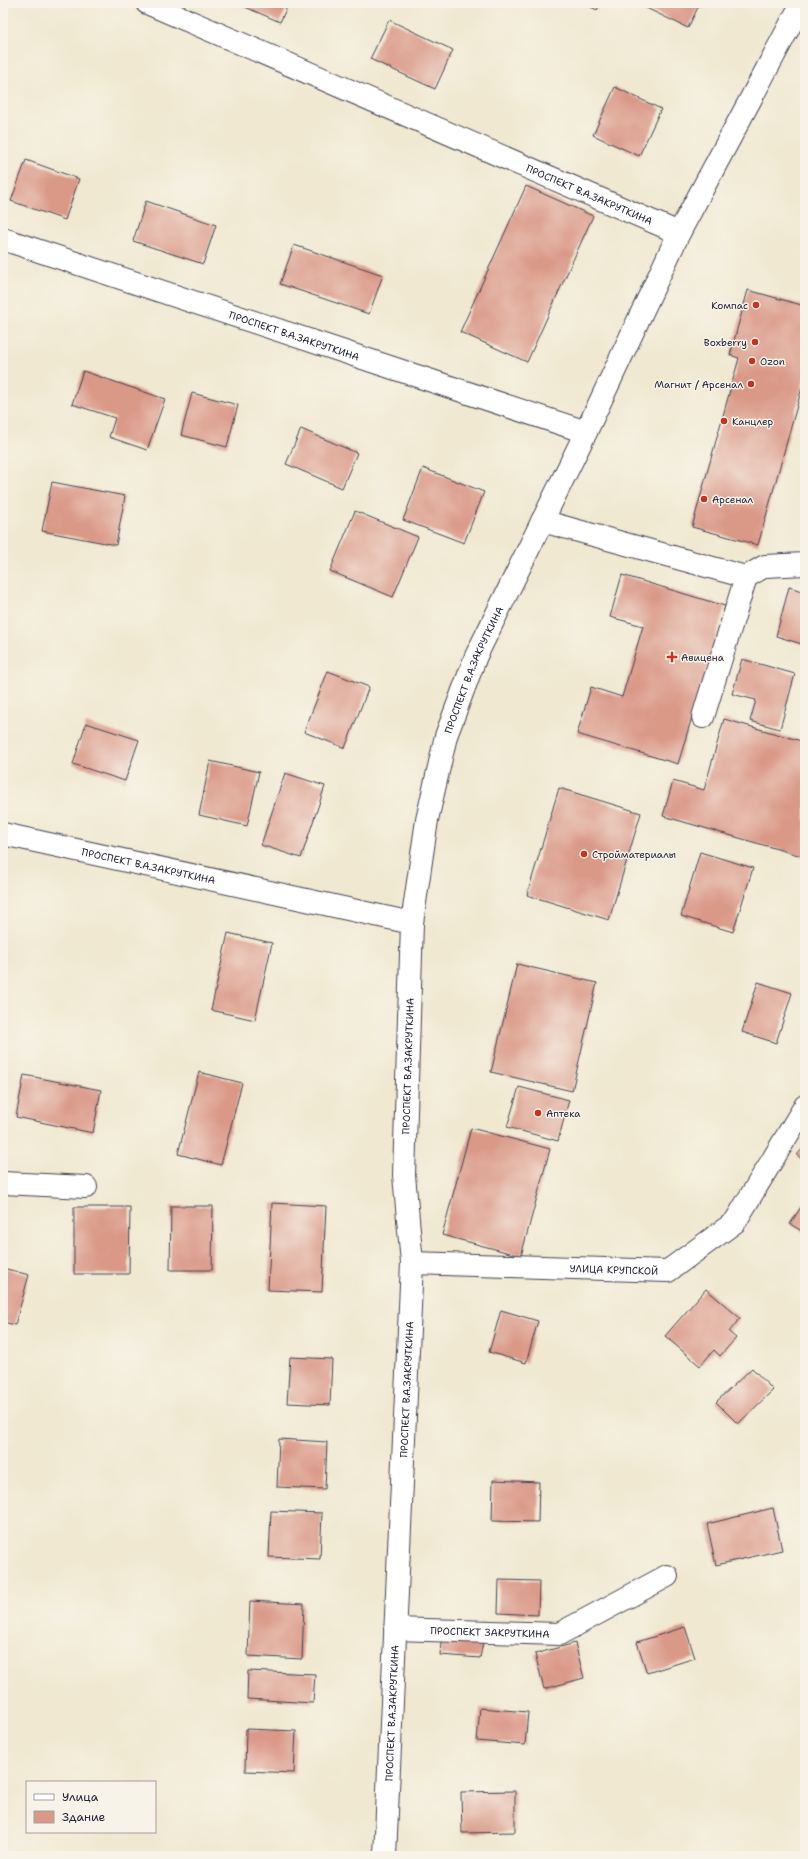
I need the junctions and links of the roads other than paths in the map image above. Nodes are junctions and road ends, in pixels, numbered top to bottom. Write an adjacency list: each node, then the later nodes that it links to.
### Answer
1 (147, 3): 3 (street, ПРОСПЕКТ В.А.ЗАКРУТКИНА)
2 (802, 3): 3 (street, ПРОСПЕКТ В.А.ЗАКРУТКИНА)
3 (679, 233): 5 (street, ПРОСПЕКТ В.А.ЗАКРУТКИНА)
4 (3, 240): 5 (street, ПРОСПЕКТ В.А.ЗАКРУТКИНА)
5 (586, 432): 6 (street, ПРОСПЕКТ В.А.ЗАКРУТКИНА)
6 (542, 521): 8 (street); 11 (street, ПРОСПЕКТ В.А.ЗАКРУТКИНА)
7 (805, 564): 8 (street)
8 (746, 577): 9 (street)
9 (703, 717)
10 (3, 834): 11 (street, ПРОСПЕКТ В.А.ЗАКРУТКИНА)
11 (412, 924): 15 (street, ПРОСПЕКТ В.А.ЗАКРУТКИНА)
12 (805, 1106): 15 (street, УЛИЦА КРУПСКОЙ)
13 (3, 1183): 14 (street)
14 (86, 1187)
15 (412, 1263): 17 (street, ПРОСПЕКТ В.А.ЗАКРУТКИНА)
16 (667, 1576): 17 (street, ПРОСПЕКТ ЗАКРУТКИНА)
17 (395, 1629): 18 (street, ПРОСПЕКТ В.А.ЗАКРУТКИНА)
18 (385, 1856)

